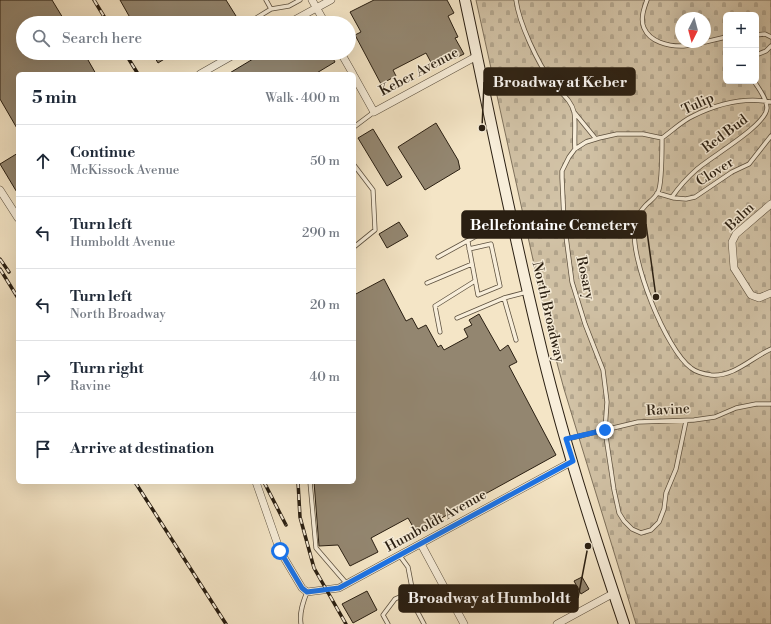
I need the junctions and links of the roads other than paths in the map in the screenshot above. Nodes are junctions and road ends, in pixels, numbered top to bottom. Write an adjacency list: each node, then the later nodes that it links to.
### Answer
1 (266, 0): 9 (lane)
2 (300, 0): 9 (lane)
3 (312, 0): 8 (street)
4 (331, 0): 8 (street)
5 (465, 0): 20 (main road, North Broadway)
6 (516, 0): 30 (lane)
7 (647, 0): 17 (lane)
8 (316, 8): 11 (street); 12 (street)
9 (271, 9): 10 (lane)
10 (260, 16)
11 (302, 16)
12 (320, 16)
13 (759, 35): 14 (lane)
14 (771, 37)
15 (723, 38): 16 (lane)
16 (711, 40)
17 (675, 46)
18 (771, 46): 19 (lane)
19 (759, 53)
20 (477, 56): 29 (street, Keber Avenue); 42 (main road, North Broadway)
21 (224, 60): 23 (street)
22 (345, 60): 24 (street)
23 (203, 72)
24 (351, 72)
25 (356, 80): 29 (street)
26 (756, 84): 27 (lane)
27 (766, 101): 28 (lane, Tulip); 33 (lane, Tulip); 39 (lane, Red Bud)
28 (771, 102)
29 (374, 112): 31 (lane)
30 (574, 112): 34 (lane); 35 (lane)
31 (356, 126)
32 (771, 136): 39 (lane, Clover)
33 (662, 138): 34 (lane); 38 (lane)
34 (596, 139): 35 (lane)
35 (575, 149): 59 (lane, Rosary)
36 (356, 168): 44 (lane)
37 (0, 190): 41 (street)
38 (657, 194): 39 (lane, Clover); 56 (lane)
39 (672, 198)
40 (771, 204): 51 (street, Balm)
41 (16, 215)
42 (512, 217): 43 (lane); 50 (main road, North Broadway)
43 (468, 242): 45 (lane); 46 (lane)
44 (356, 245)
45 (469, 249): 47 (lane); 48 (lane)
46 (438, 257)
47 (472, 264): 48 (lane); 49 (lane)
48 (475, 281): 54 (lane)
49 (427, 283)
50 (528, 291): 52 (lane); 60 (main road, North Broadway)
51 (771, 293)
52 (504, 298): 53 (lane); 55 (lane)
53 (458, 318)
54 (440, 332)
55 (516, 340)
56 (771, 350)
57 (771, 404): 58 (lane, Ravine)
58 (686, 421): 59 (lane, Ravine); 59 (lane, Rosary)
59 (605, 430): 60 (lane, Ravine)
60 (566, 439): 61 (main road, North Broadway)
61 (573, 461): 64 (street, Humboldt Avenue); 69 (main road, North Broadway)
62 (257, 484): 68 (street)
63 (310, 484): 66 (lane)
64 (421, 544): 65 (street, Humboldt Avenue); 73 (street)
65 (400, 556): 66 (street, Humboldt Avenue); 67 (lane)
66 (347, 584): 68 (street, Humboldt Avenue)
67 (412, 591): 71 (lane); 72 (lane)
68 (307, 592): 70 (lane)
69 (614, 593): 74 (street); 75 (main road, North Broadway)
70 (301, 624)
71 (388, 624)
72 (424, 624)
73 (464, 624)
74 (557, 624)
75 (624, 624)

